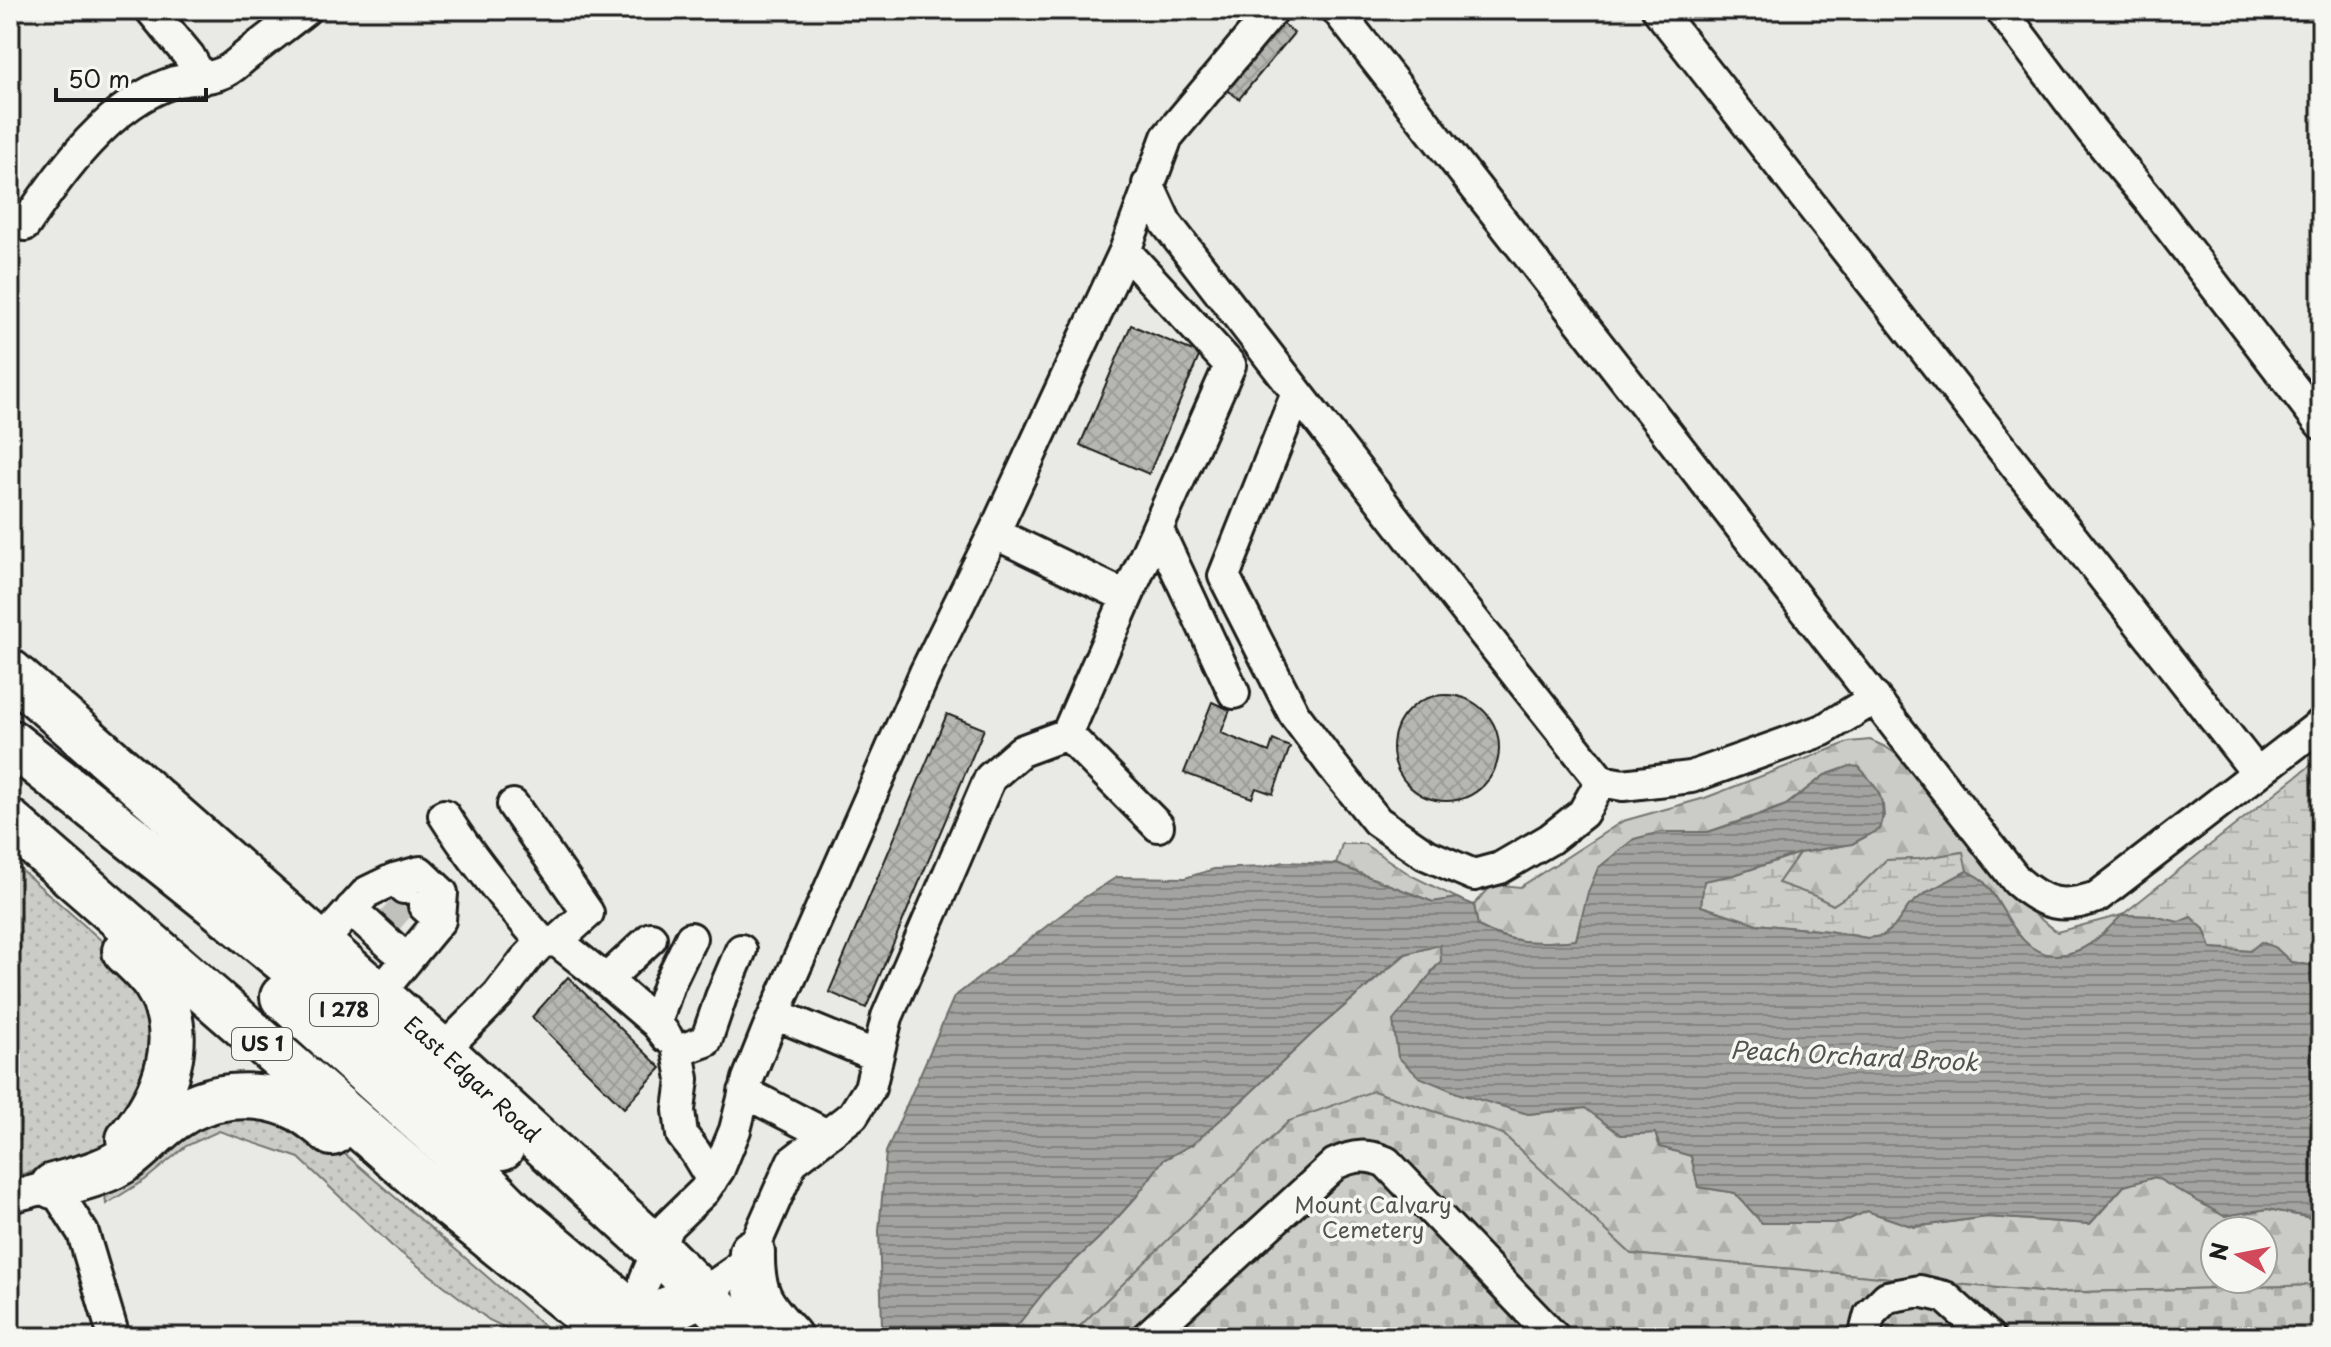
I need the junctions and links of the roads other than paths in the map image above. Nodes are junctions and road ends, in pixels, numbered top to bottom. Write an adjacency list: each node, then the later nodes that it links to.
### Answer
1 (151, 10): 7 (lane)
2 (305, 10): 7 (lane)
3 (1273, 10): 8 (lane)
4 (1337, 10): 18 (lane)
5 (1658, 10): 22 (lane)
6 (2001, 10): 12 (lane)
7 (202, 79): 9 (lane)
8 (1148, 184): 10 (lane); 11 (lane)
9 (25, 225)
10 (1125, 251): 13 (lane); 14 (lane)
11 (1297, 393): 23 (lane); 23 (lane)
12 (2321, 424)
13 (1158, 530): 15 (lane); 17 (lane)
14 (994, 533): 15 (lane); 35 (lane)
15 (1127, 597): 20 (lane)
16 (10, 672): 31 (highway, East Edgar Road)
17 (1234, 693)
18 (1875, 698): 22 (lane); 23 (lane)
19 (2321, 724): 22 (lane)
20 (1067, 734): 26 (lane); 39 (lane)
21 (16, 763): 45 (highway); 47 (highway, I 278)
22 (2257, 773)
23 (1601, 781)
24 (513, 805): 30 (lane)
25 (444, 815): 30 (lane)
26 (1158, 826)
27 (21, 832): 43 (highway); 45 (highway, US 1)
28 (651, 938): 33 (lane)
29 (691, 938): 36 (lane)
30 (550, 942): 33 (lane); 37 (lane)
31 (320, 944): 34 (highway, East Edgar Road); 34 (lane)
32 (741, 950): 38 (lane)
33 (606, 980): 36 (lane)
34 (378, 995): 37 (highway, East Edgar Road)
35 (775, 1014): 39 (lane); 40 (lane)
36 (656, 1023): 38 (lane)
37 (442, 1051): 47 (highway, East Edgar Road)
38 (678, 1051): 42 (lane)
39 (877, 1056): 41 (lane)
40 (744, 1092): 41 (lane); 42 (lane)
41 (827, 1135): 46 (lane)
42 (712, 1180): 47 (lane)
43 (53, 1186): 44 (lane); 45 (highway); 49 (lane)
44 (10, 1197)
45 (504, 1227): 47 (highway); 50 (highway, US 1)
46 (752, 1252): 47 (lane); 53 (highway)
47 (670, 1282): 51 (highway); 52 (highway, East Edgar Road)
48 (1164, 1332): 54 (lane)
49 (114, 1337)
50 (613, 1337)
51 (704, 1337)
52 (745, 1337)
53 (789, 1337)
54 (1554, 1337)
55 (1864, 1337): 56 (lane)
56 (1989, 1337)

